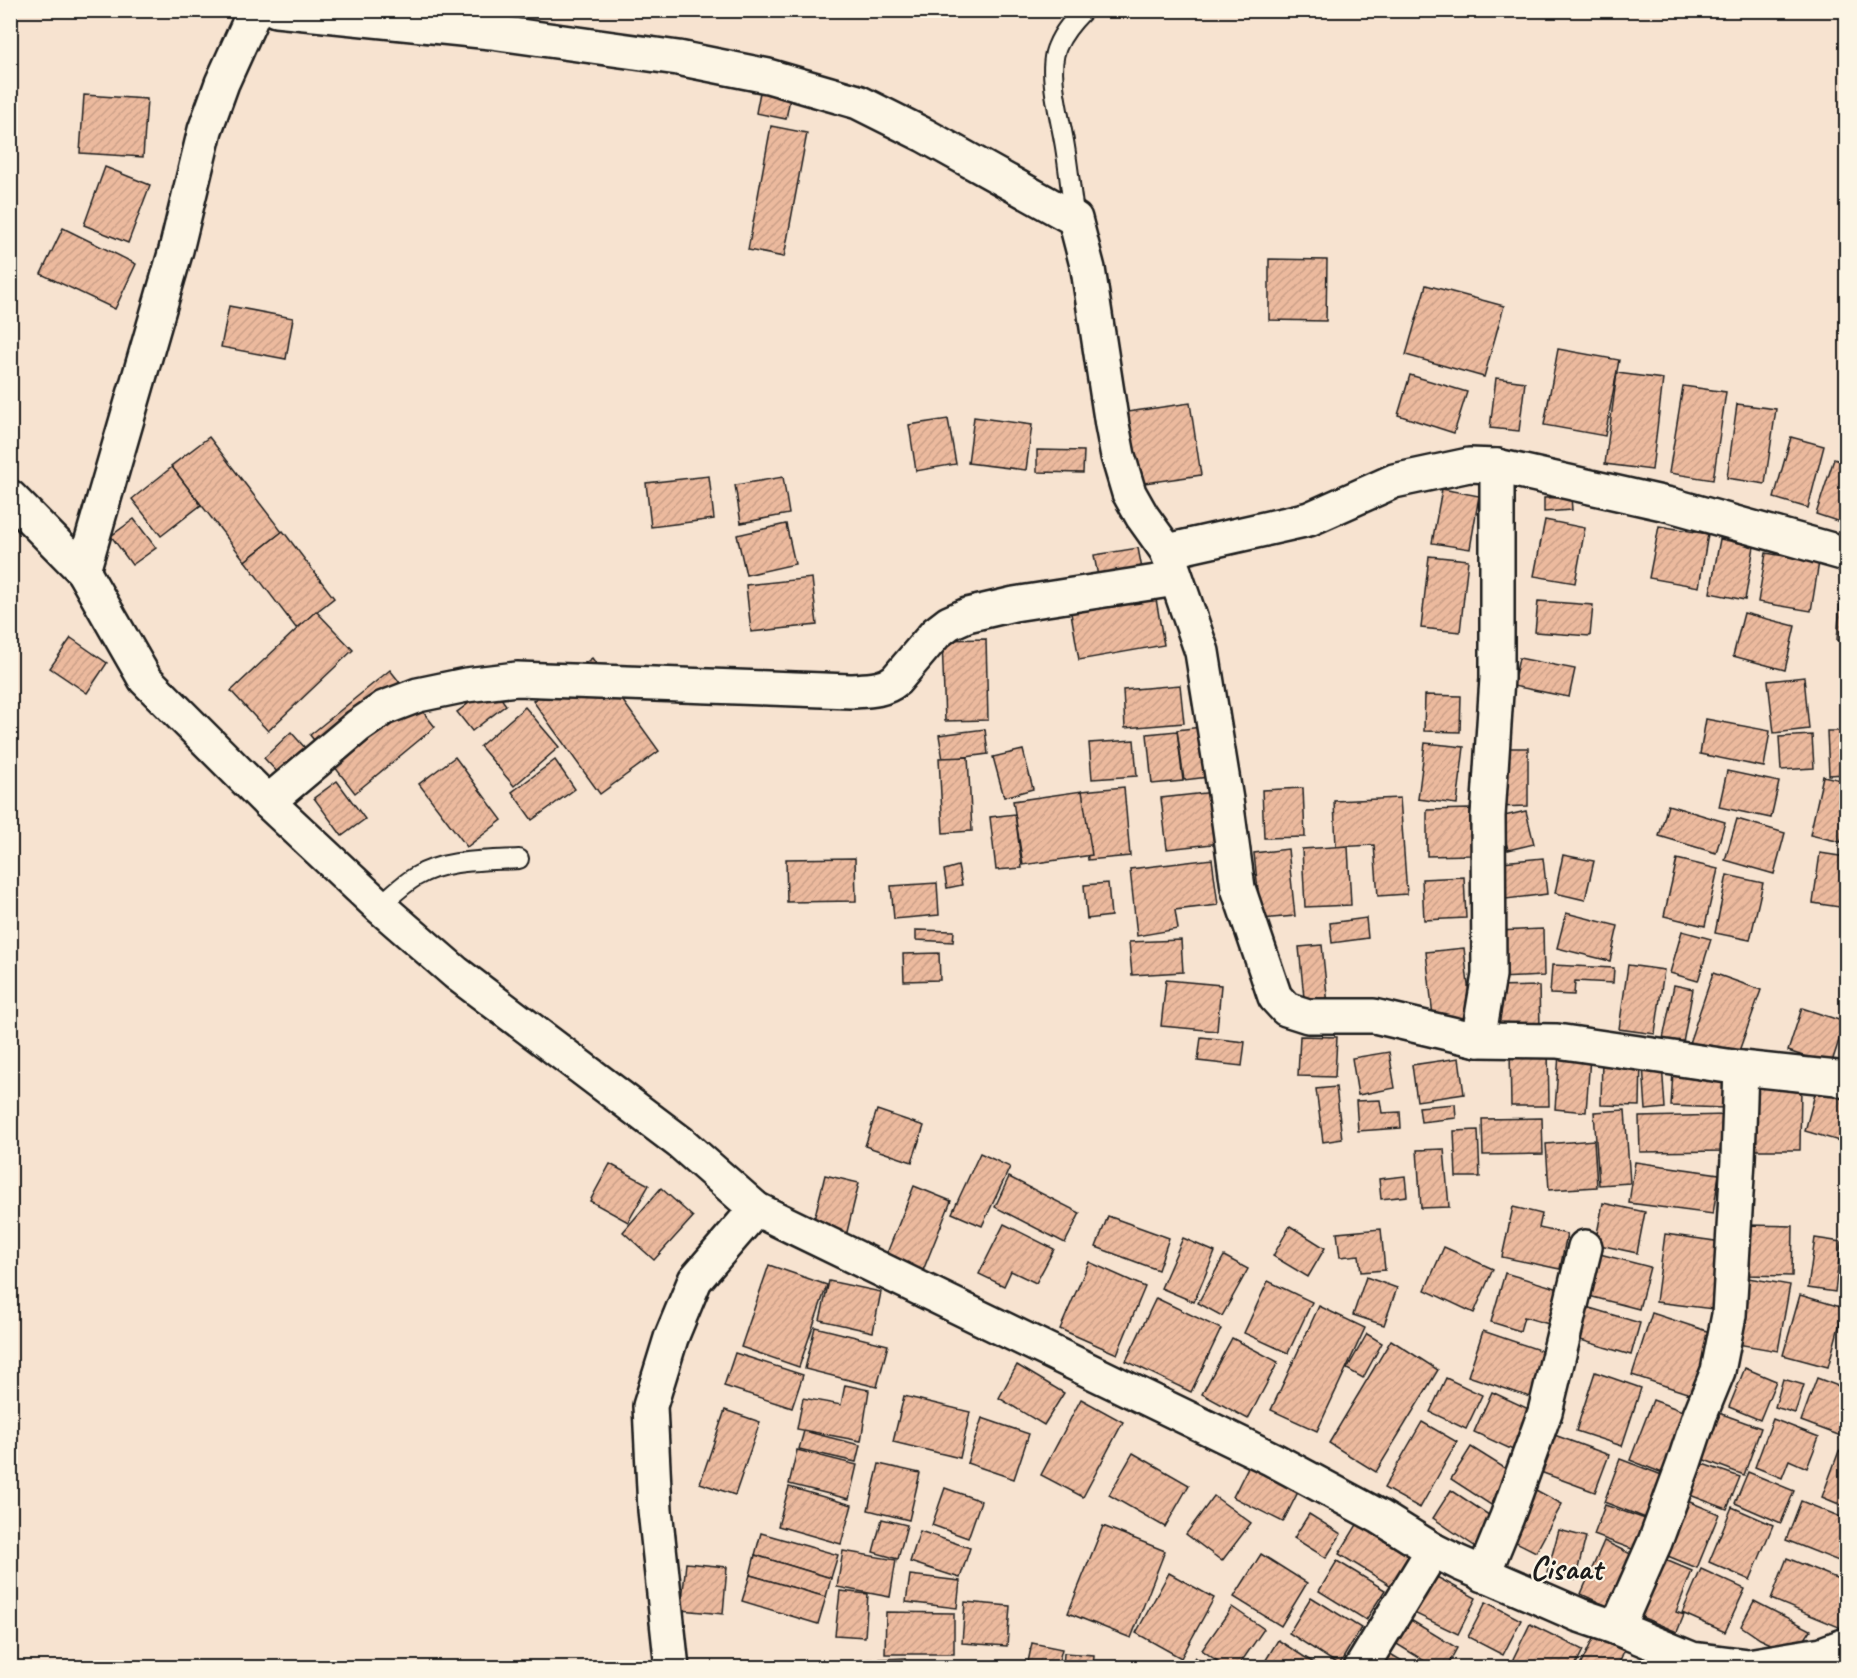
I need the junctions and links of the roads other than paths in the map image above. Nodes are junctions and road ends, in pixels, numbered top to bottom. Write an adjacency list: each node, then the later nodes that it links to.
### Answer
1 (255, 10): 9 (street)
2 (276, 10): 4 (street)
3 (1084, 10): 4 (lane)
4 (1075, 219): 8 (street)
5 (1497, 466): 7 (street); 8 (street); 13 (street)
6 (10, 497): 9 (street)
7 (1846, 554)
8 (1171, 565): 10 (street); 13 (street)
9 (83, 571): 10 (street)
10 (268, 802): 12 (street)
11 (519, 859): 12 (lane)
12 (379, 906): 16 (street)
13 (1478, 1040): 14 (street)
14 (1741, 1068): 15 (street); 20 (street)
15 (1846, 1081)
16 (756, 1209): 18 (street); 22 (street)
17 (1585, 1247): 19 (street)
18 (1433, 1550): 19 (street); 23 (street)
19 (1483, 1575): 20 (street)
20 (1617, 1628): 21 (street)
21 (1846, 1645)
22 (672, 1668)
23 (1360, 1668)

